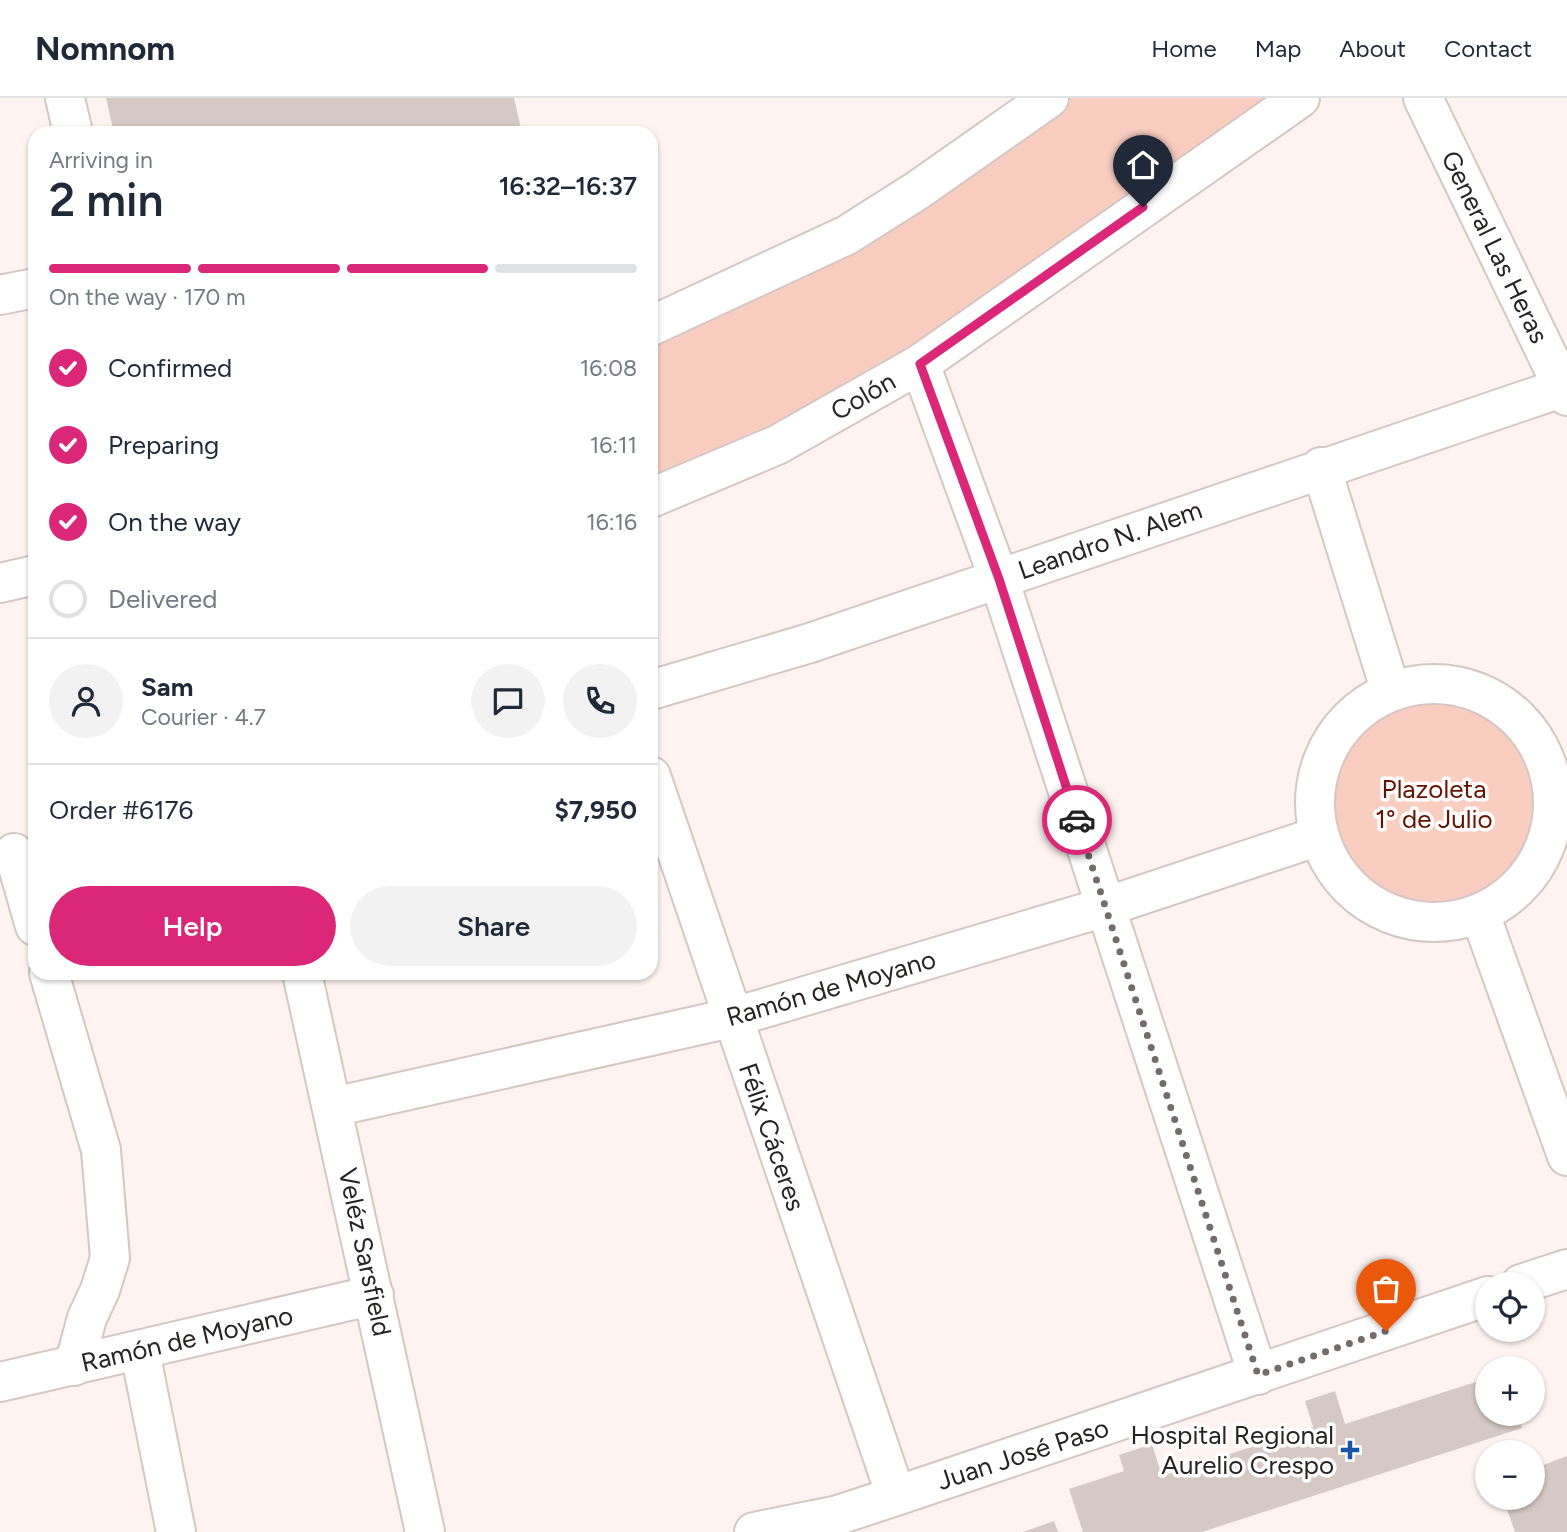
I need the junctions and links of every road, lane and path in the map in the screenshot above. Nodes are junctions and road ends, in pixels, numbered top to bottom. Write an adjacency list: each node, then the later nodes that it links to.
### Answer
1 (65, 98): 5 (street)
2 (1049, 98): 8 (street)
3 (1300, 98): 9 (street, Colón)
4 (1423, 98): 10 (street, General Las Heras)
5 (71, 126)
6 (28, 289): 7 (street)
7 (0, 295)
8 (658, 323)
9 (920, 364): 12 (street, Colón); 14 (street)
10 (1566, 389): 11 (street, Leandro N. Alem)
11 (1321, 467): 14 (street, Leandro N. Alem); 17 (street)
12 (658, 495)
13 (28, 577): 15 (street)
14 (999, 579): 16 (street, Leandro N. Alem); 23 (street)
15 (0, 583)
16 (658, 688)
17 (1391, 692): 18 (street); 20 (street)
18 (1557, 761): 24 (street)
19 (658, 797): 27 (street, Félix Cáceres)
20 (1319, 836): 23 (street, Ramón de Moyano); 24 (street)
21 (16, 853): 22 (street)
22 (28, 899)
23 (1105, 907): 27 (street, Ramón de Moyano); 36 (street)
24 (1480, 914): 29 (street)
25 (51, 980): 35 (street)
26 (304, 980): 28 (street, Veléz Sarsfield)
27 (731, 1018): 28 (street, Ramón de Moyano); 38 (street, Félix Cáceres)
28 (333, 1107): 32 (street, Veléz Sarsfield)
29 (1567, 1156)
30 (1567, 1269): 31 (street)
31 (1545, 1276)
32 (374, 1295): 34 (street, Ramón de Moyano); 41 (street, Veléz Sarsfield)
33 (1475, 1300): 36 (street, Juan José Paso)
34 (140, 1352): 35 (street, Ramón de Moyano); 40 (street)
35 (74, 1366): 37 (street, Ramón de Moyano)
36 (1258, 1375): 38 (street, Juan José Paso)
37 (0, 1382)
38 (896, 1496): 39 (street, Juan José Paso)
39 (830, 1523): 42 (street, Juan José Paso)
40 (176, 1532)
41 (425, 1532)
42 (754, 1532)

